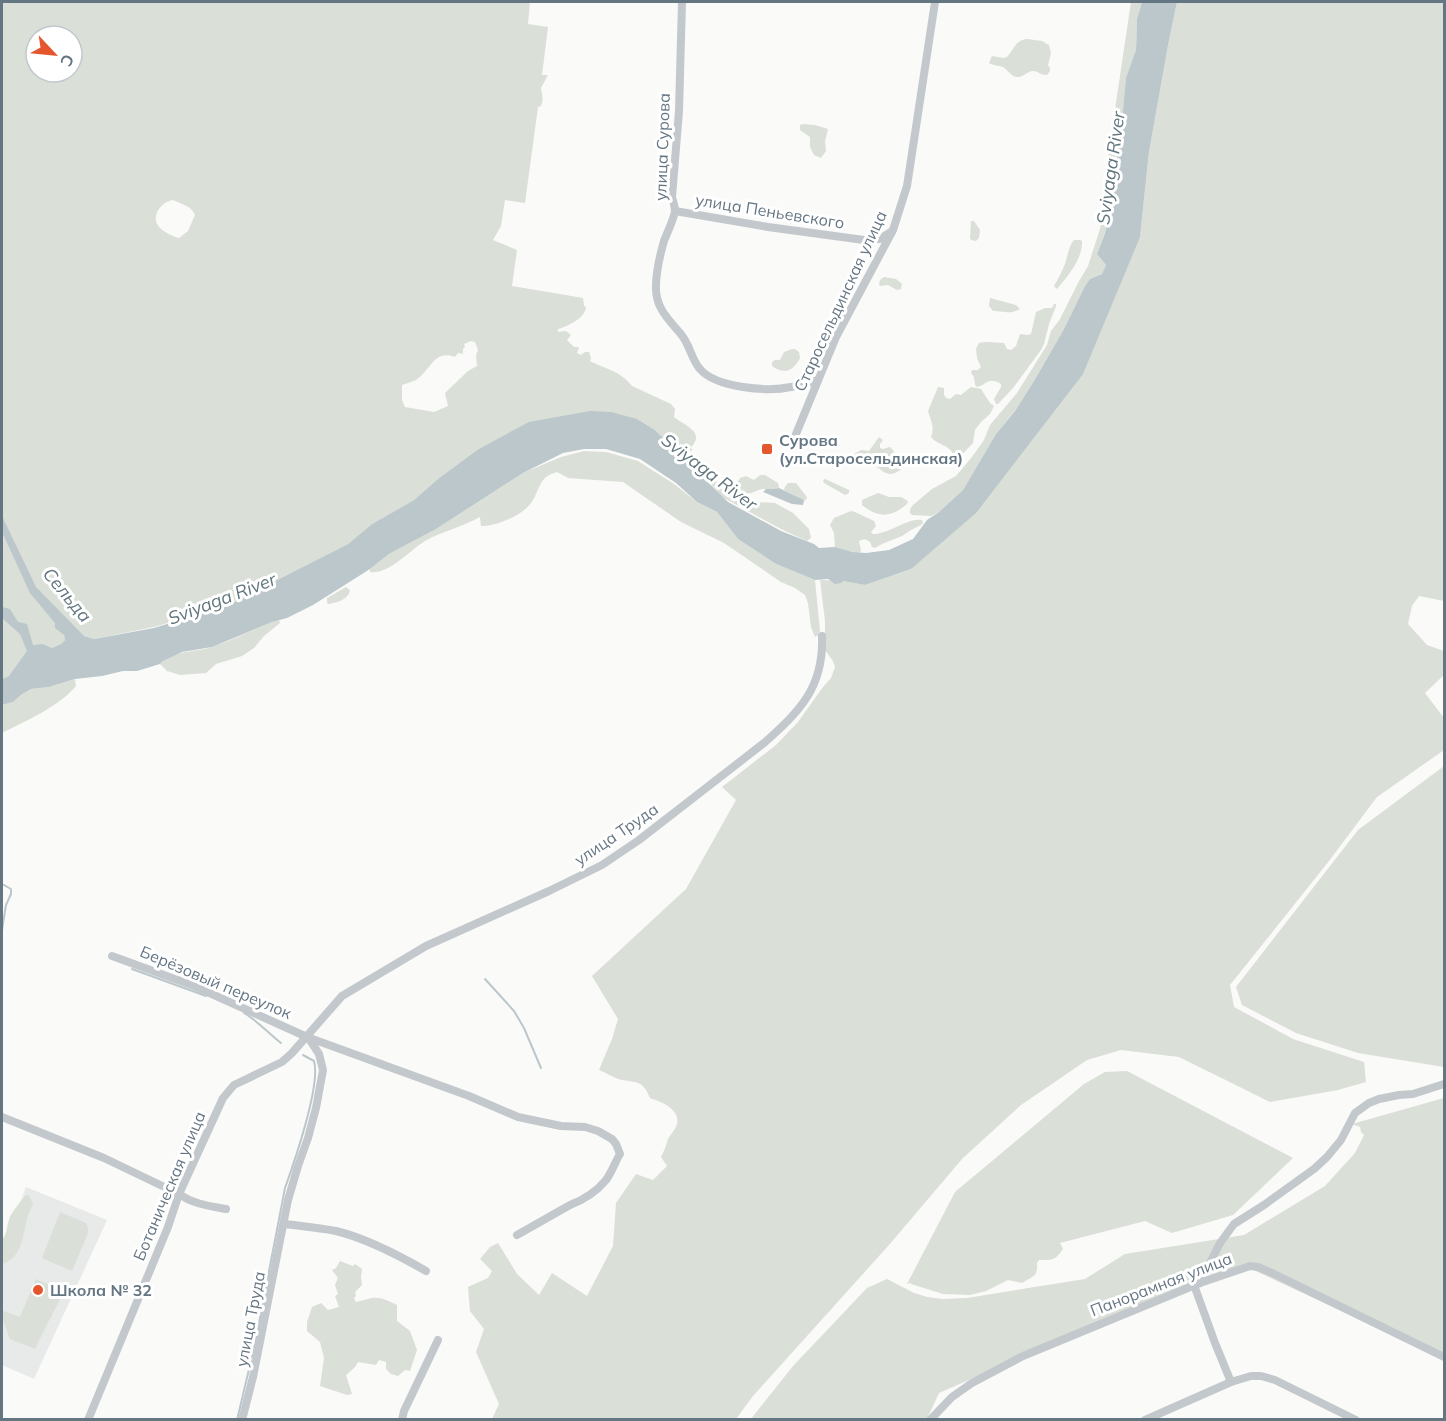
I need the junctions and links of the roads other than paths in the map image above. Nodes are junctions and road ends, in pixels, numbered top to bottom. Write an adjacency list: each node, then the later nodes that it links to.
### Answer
1 (682, 2): 3 (street, улица Сурова)
2 (935, 2): 4 (street, Старосельдинская улица)
3 (675, 211): 4 (street, улица Пеньевского); 5 (street, улица Сурова)
4 (893, 230): 5 (street, Старосельдинская улица)
5 (818, 380): 6 (street, Старосельдинская улица)
6 (796, 434)
7 (822, 636): 9 (street, улица Труда)
8 (112, 956): 9 (street, Берёзовый переулок)
9 (307, 1037): 11 (street, улица Труда); 15 (street, улица Труда); 16 (street)
10 (1444, 1084): 18 (street)
11 (223, 1098): 13 (street, Ботаническая улица)
12 (2, 1117): 13 (street)
13 (179, 1194): 14 (street); 22 (street, Ботаническая улица)
14 (226, 1209)
15 (285, 1224): 17 (street); 23 (street, улица Труда)
16 (517, 1236)
17 (426, 1271)
18 (1197, 1284): 20 (street, Панорамная улица); 21 (street); 25 (street, Панорамная улица)
19 (438, 1340): 24 (street)
20 (1444, 1357)
21 (1232, 1382): 26 (street); 27 (street)
22 (87, 1419)
23 (242, 1419)
24 (402, 1419)
25 (930, 1419)
26 (1145, 1419)
27 (1356, 1419)

